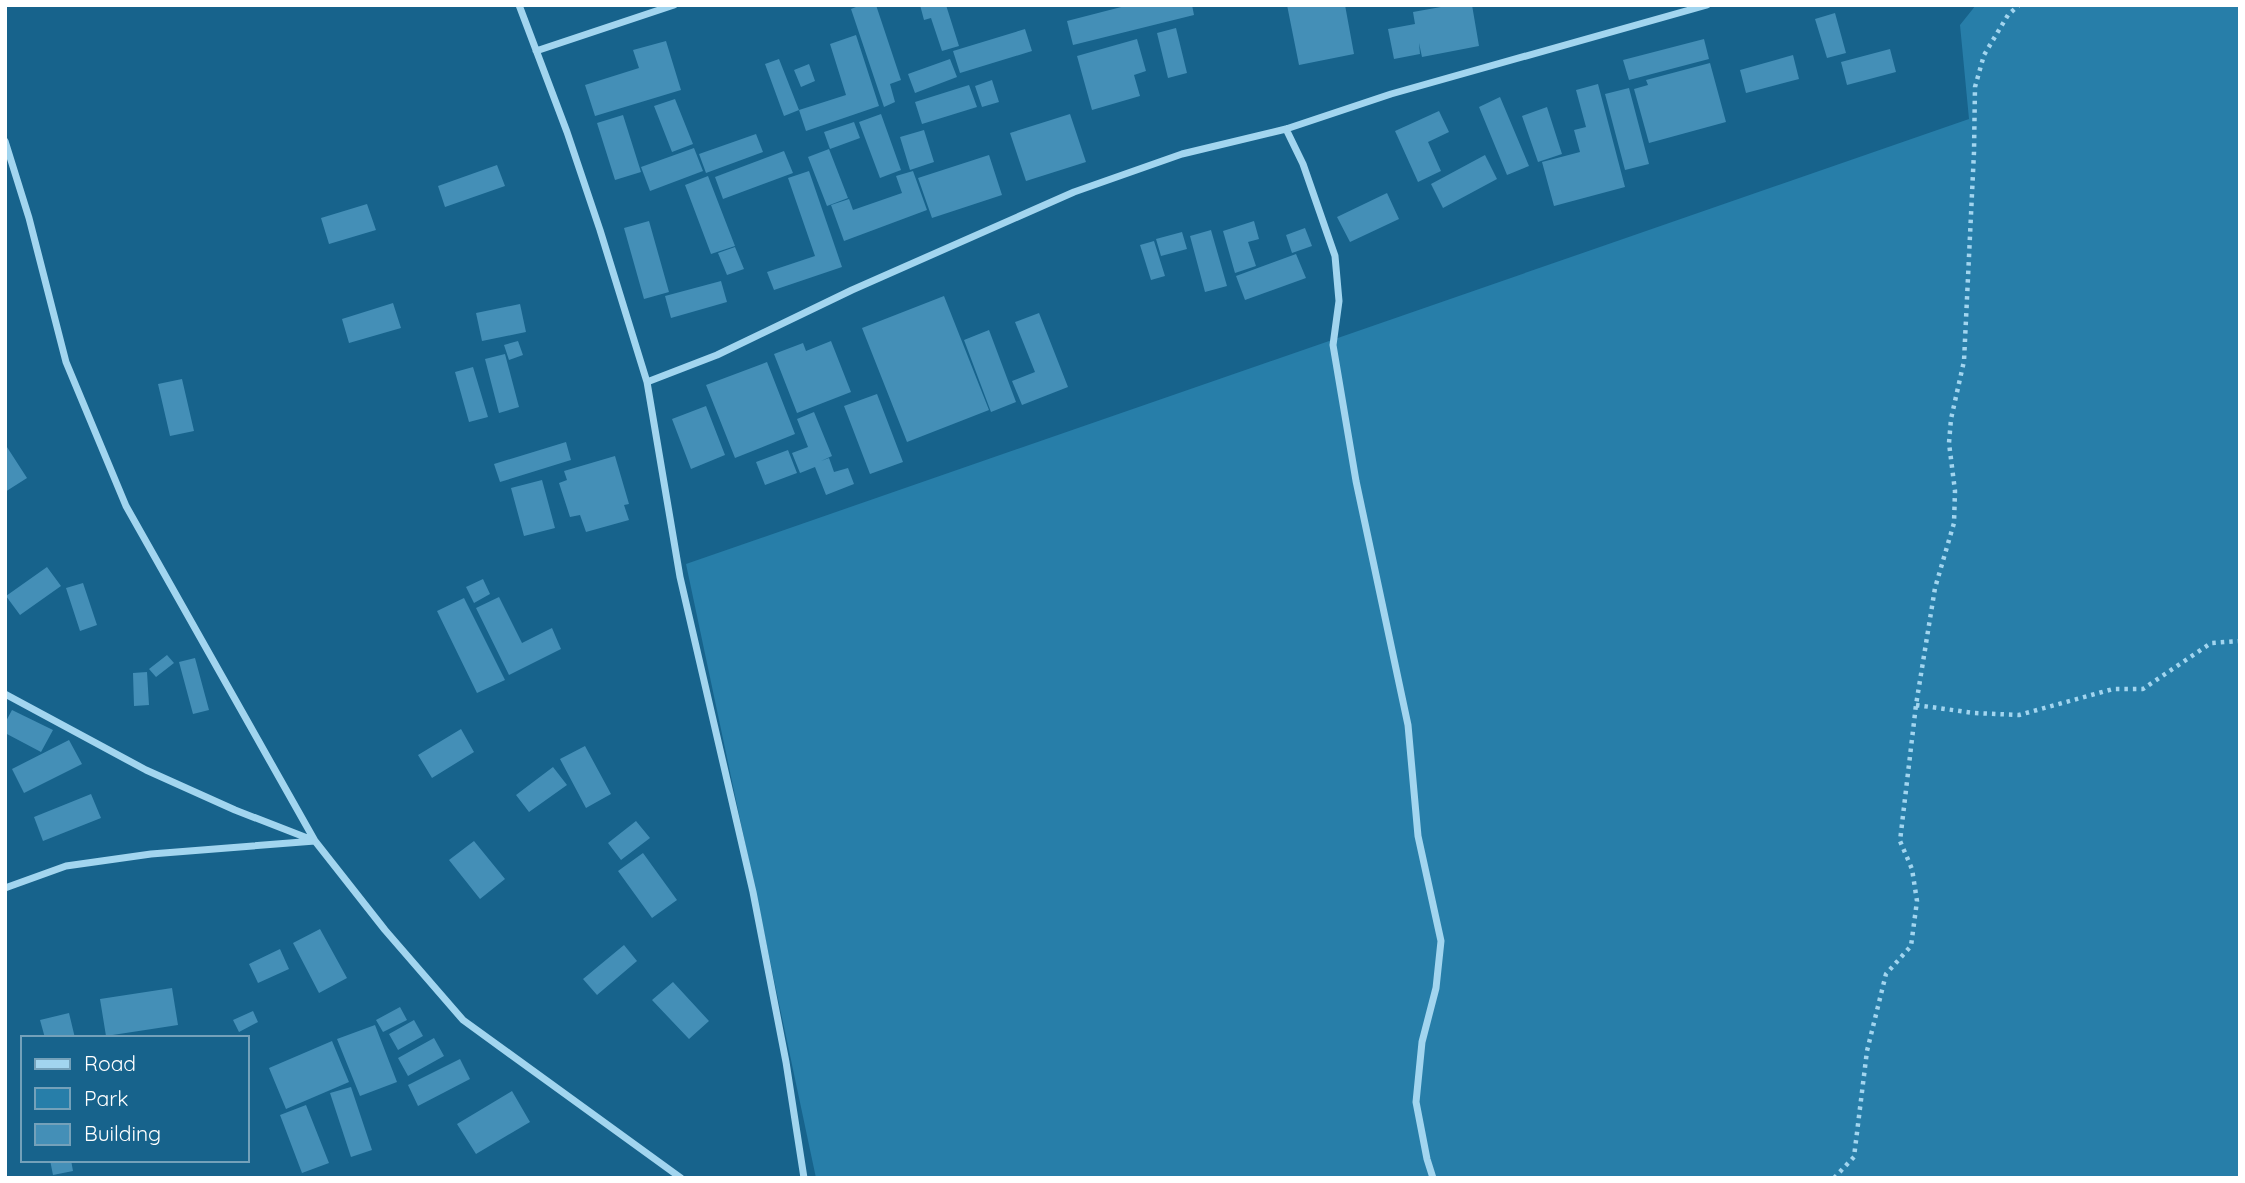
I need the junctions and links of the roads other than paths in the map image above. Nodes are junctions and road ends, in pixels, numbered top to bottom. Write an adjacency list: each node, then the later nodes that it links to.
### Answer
1 (519, 5): 4 (street)
2 (674, 5): 4 (street)
3 (1707, 5): 5 (street)
4 (536, 51): 7 (street)
5 (1286, 129): 7 (street); 13 (street)
6 (5, 141): 9 (street)
7 (648, 383): 12 (street)
8 (5, 694): 9 (street)
9 (315, 841): 10 (street); 11 (street)
10 (5, 888)
11 (681, 1178)
12 (804, 1178)
13 (1433, 1178)

